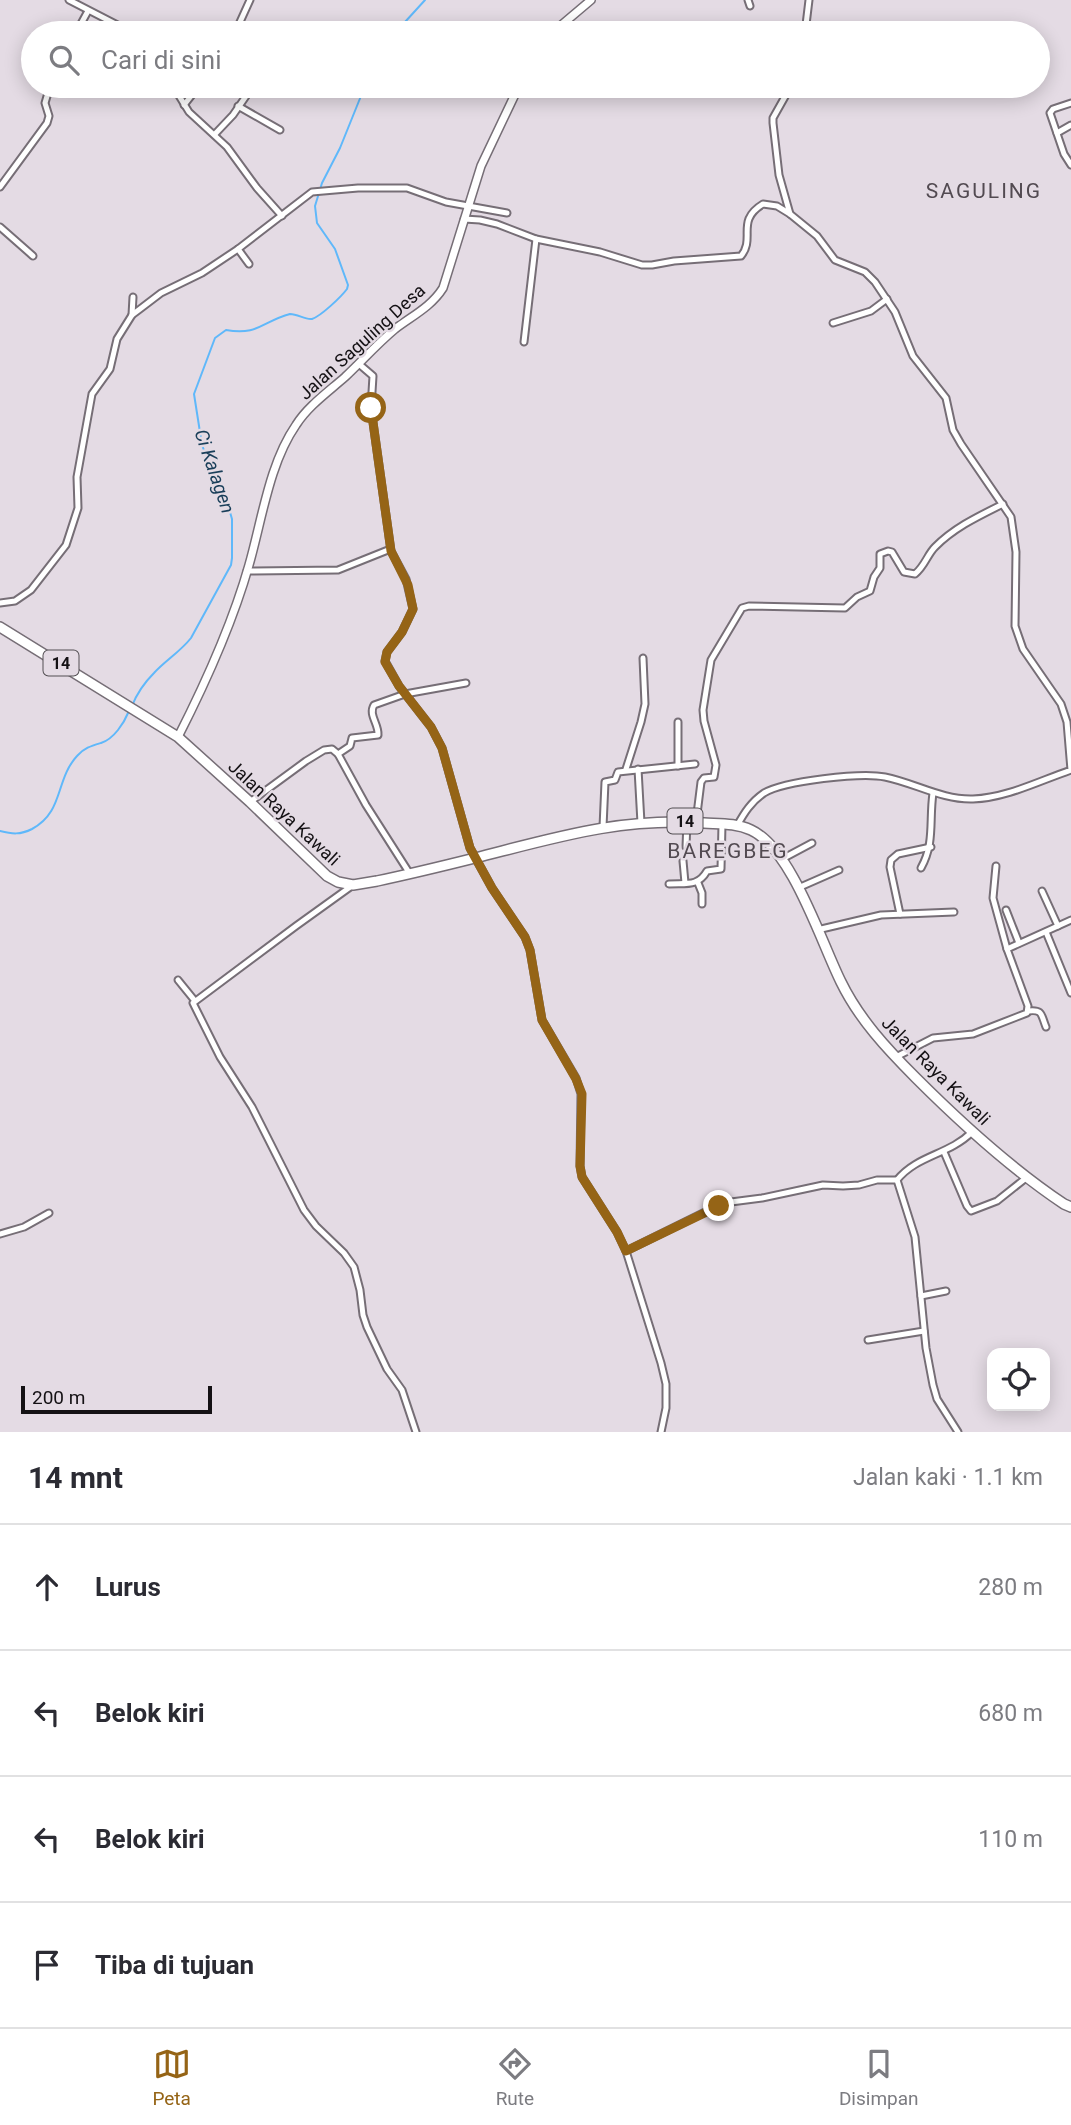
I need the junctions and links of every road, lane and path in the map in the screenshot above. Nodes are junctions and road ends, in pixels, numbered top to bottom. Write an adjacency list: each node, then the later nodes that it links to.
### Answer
1 (69, 0): 5 (street)
2 (250, 0): 8 (street)
3 (591, 0): 9 (street)
4 (809, 0): 10 (street)
5 (88, 11): 6 (street); 7 (street)
6 (83, 21)
7 (108, 21)
8 (241, 21)
9 (566, 21)
10 (806, 21)
11 (46, 98): 25 (street)
12 (180, 98): 18 (street)
13 (190, 98): 18 (street)
14 (244, 98): 19 (street)
15 (513, 98): 26 (street, Jalan Saguling Desa)
16 (784, 98): 28 (street)
17 (1071, 103): 22 (street)
18 (184, 105): 23 (street)
19 (238, 106): 21 (street); 23 (street)
20 (1071, 125): 22 (street)
21 (280, 130)
22 (1057, 133): 24 (street)
23 (215, 134): 29 (street)
24 (1071, 165)
25 (0, 187)
26 (469, 207): 27 (street); 29 (street); 30 (street, Jalan Saguling Desa)
27 (508, 213)
28 (790, 214): 32 (street); 37 (street)
29 (282, 216): 33 (street)
30 (464, 219): 32 (street); 41 (street, Jalan Saguling Desa)
31 (0, 227): 34 (street)
32 (536, 239): 40 (street)
33 (238, 249): 35 (street); 38 (street)
34 (33, 256)
35 (249, 264)
36 (133, 297): 38 (street)
37 (887, 299): 39 (street); 42 (street)
38 (132, 315): 45 (street)
39 (833, 323)
40 (524, 342)
41 (359, 364): 43 (street); 44 (street, Jalan Saguling Desa)
42 (1003, 504): 57 (street); 61 (street)
43 (391, 551): 44 (street); 49 (street)
44 (247, 571): 51 (street, Jalan Saguling Desa)
45 (0, 603)
46 (0, 627): 51 (highway, 14)
47 (643, 658): 55 (street)
48 (466, 683): 49 (street)
49 (405, 694): 52 (street); 68 (street)
50 (678, 722): 54 (street)
51 (178, 737): 59 (highway, Jalan Raya Kawali / 14)
52 (338, 754): 59 (street); 74 (street)
53 (695, 764): 54 (street)
54 (678, 766): 56 (street)
55 (626, 769): 56 (street); 64 (street)
56 (638, 769): 60 (street)
57 (1071, 771): 58 (street)
58 (933, 793): 63 (street); 67 (street)
59 (250, 802): 78 (highway, Jalan Raya Kawali / 14)
60 (641, 822): 61 (highway, Jalan Raya Kawali / 14); 64 (highway, Jalan Raya Kawali / 14)
61 (692, 822): 62 (highway, Jalan Raya Kawali / 14); 66 (street)
62 (722, 824): 63 (highway, Jalan Raya Kawali / 14); 76 (street)
63 (737, 826): 69 (highway, Jalan Raya Kawali / 14)
64 (603, 827): 68 (highway, Jalan Raya Kawali / 14)
65 (812, 844): 69 (street)
66 (686, 847)
67 (931, 847): 72 (street); 84 (street)
68 (474, 858): 74 (highway, Jalan Raya Kawali / 14); 104 (street)
69 (782, 859): 79 (highway, Jalan Raya Kawali / 14)
70 (683, 861): 75 (street)
71 (996, 866): 90 (street)
72 (921, 868)
73 (839, 870): 79 (street)
74 (410, 874): 78 (highway, Jalan Raya Kawali / 14)
75 (685, 883): 76 (street); 77 (street)
76 (698, 883): 81 (street)
77 (669, 884)
78 (354, 885): 93 (street)
79 (798, 888): 87 (highway, Jalan Raya Kawali / 14)
80 (1042, 891): 86 (street)
81 (702, 904)
82 (1006, 909): 89 (street)
83 (954, 912): 84 (street)
84 (900, 914): 87 (street)
85 (1071, 920): 86 (street)
86 (1058, 926): 88 (street)
87 (817, 930): 96 (highway, Jalan Raya Kawali / 14)
88 (1046, 932): 89 (street); 92 (street)
89 (1019, 943): 90 (street)
90 (1007, 949): 94 (street)
91 (178, 980): 93 (street)
92 (1071, 993)
93 (195, 1001): 109 (street)
94 (1028, 1011): 95 (street); 96 (street)
95 (1046, 1027)
96 (895, 1057): 97 (highway, Jalan Raya Kawali / 14)
97 (972, 1132): 98 (street); 99 (highway, Jalan Raya Kawali / 14)
98 (944, 1152): 99 (street); 100 (street)
99 (1026, 1178): 101 (highway, Jalan Raya Kawali / 14)
100 (897, 1180): 104 (street); 106 (street)
101 (1071, 1207)
102 (48, 1213): 103 (street)
103 (0, 1234)
104 (626, 1251): 110 (street)
105 (946, 1291): 106 (street)
106 (921, 1296): 107 (street)
107 (924, 1331): 108 (street); 111 (street)
108 (868, 1340)
109 (416, 1432)
110 (661, 1432)
111 (958, 1432)

